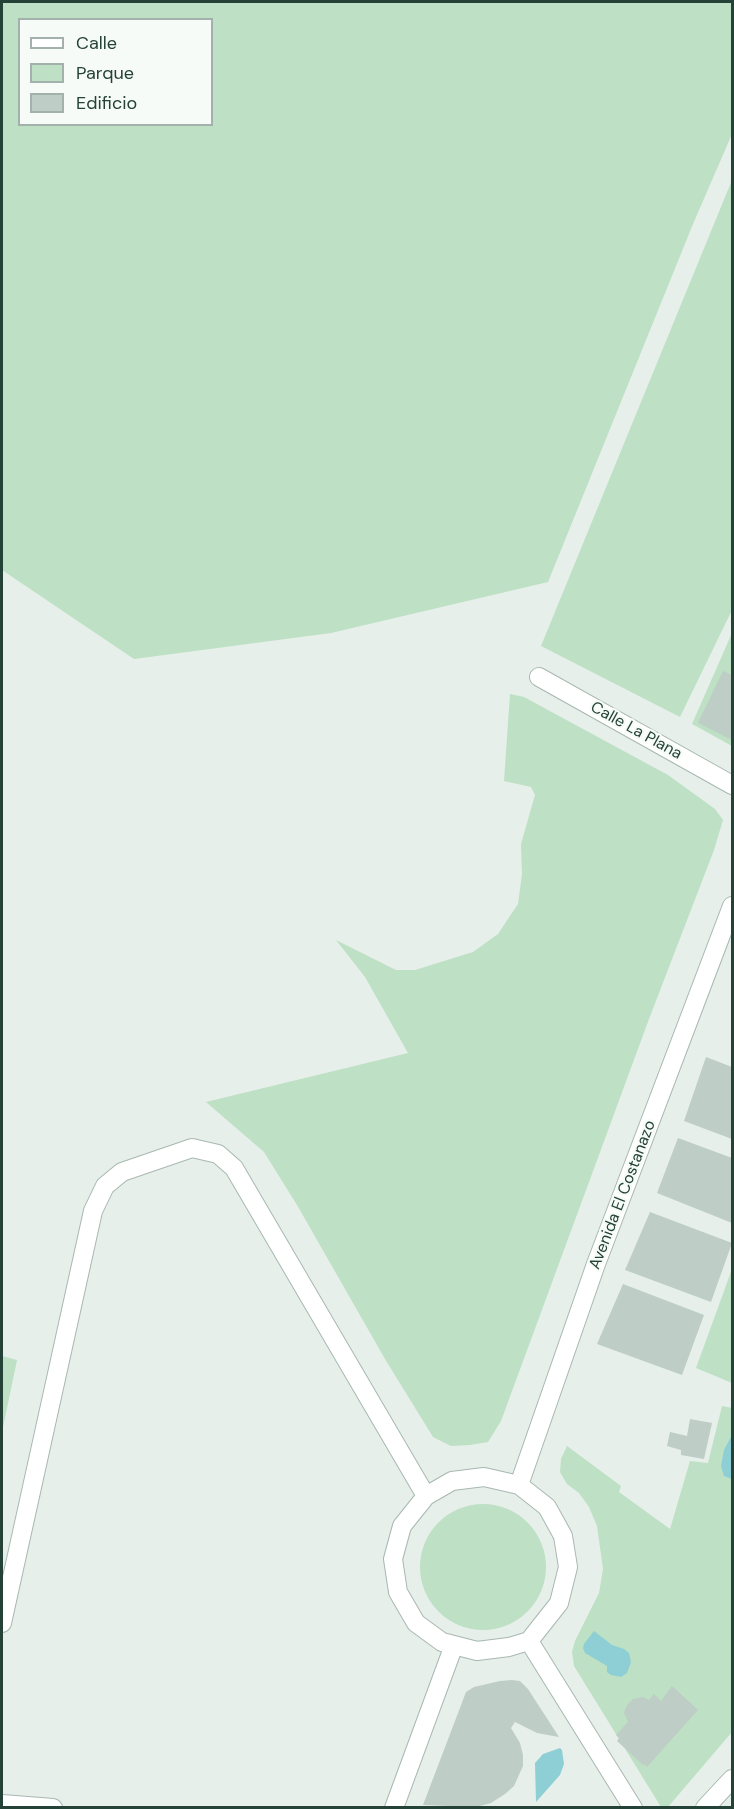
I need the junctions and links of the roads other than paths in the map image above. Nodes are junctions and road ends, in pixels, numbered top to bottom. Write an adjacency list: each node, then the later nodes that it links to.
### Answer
1 (539, 677): 2 (street, Calle La Plana)
2 (732, 784)
3 (732, 906): 4 (street, Avenida El Costanazo)
4 (519, 1485): 5 (street); 7 (street)
5 (426, 1496): 6 (street); 8 (street)
6 (2, 1623)
7 (529, 1641): 8 (street); 13 (street)
8 (454, 1645): 12 (street)
9 (732, 1779): 14 (street)
10 (2, 1804): 11 (street)
11 (53, 1808)
12 (394, 1808)
13 (633, 1808)
14 (705, 1808)

